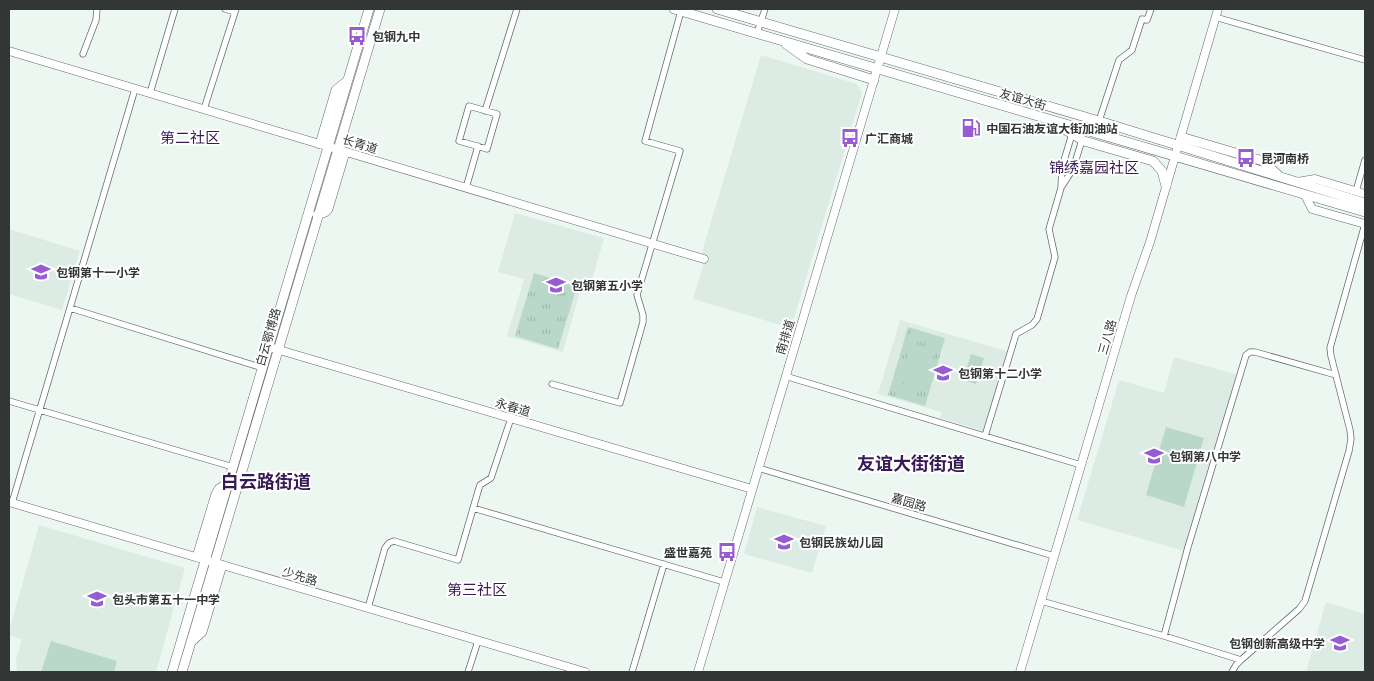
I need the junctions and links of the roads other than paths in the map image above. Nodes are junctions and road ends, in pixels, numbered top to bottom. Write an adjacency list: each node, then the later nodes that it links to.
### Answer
1 (97, 9): 20 (street)
2 (175, 9): 26 (street)
3 (225, 9): 12 (street)
4 (369, 9): 35 (main road)
5 (380, 9): 15 (main road, 白云鄂博路)
6 (388, 9): 15 (main road)
7 (517, 9): 28 (street)
8 (717, 9): 16 (main road, 友谊大街)
9 (765, 9): 16 (street)
10 (895, 9): 21 (street, 南排道)
11 (1151, 9): 30 (street)
12 (236, 10): 27 (street)
13 (677, 10): 17 (main road, 友谊大街); 48 (street)
14 (1216, 13): 22 (street); 33 (street, 三八路)
15 (376, 21): 35 (main road, 白云鄂博路)
16 (761, 22): 17 (street); 21 (main road, 友谊大街)
17 (757, 33): 18 (main road, 友谊大街)
18 (780, 40): 23 (main road, 友谊大街); 24 (main road)
19 (9, 51): 25 (street, 长青道)
20 (83, 54)
21 (880, 58): 23 (street, 南排道); 30 (main road, 友谊大街)
22 (1365, 60)
23 (877, 70): 24 (street, 南排道); 29 (main road, 友谊大街)
24 (874, 80): 54 (street, 南排道)
25 (135, 89): 26 (street, 长青道); 50 (street)
26 (150, 93): 27 (street, 长青道)
27 (204, 109): 35 (street, 长青道)
28 (485, 111): 34 (street); 34 (street)
29 (1050, 120): 31 (main road); 36 (main road, 友谊大街)
30 (1099, 121): 33 (main road, 友谊大街)
31 (1072, 134): 32 (main road); 41 (street)
32 (1082, 140): 39 (main road); 41 (street)
33 (1179, 141): 36 (street, 三八路); 38 (main road, 友谊大街)
34 (478, 146): 40 (street)
35 (332, 148): 40 (street, 长青道); 51 (main road, 白云鄂博路); 51 (main road, 白云鄂博路)
36 (1175, 157): 39 (street, 三八路); 44 (main road, 友谊大街)
37 (1365, 160): 42 (street)
38 (1297, 182): 42 (street); 45 (main road, 友谊大街)
39 (1166, 186): 60 (street, 三八路)
40 (466, 188): 48 (street, 长青道)
41 (1061, 188): 59 (street)
42 (1356, 191): 43 (street)
43 (1365, 194)
44 (1305, 195): 46 (main road, 友谊大街); 47 (street)
45 (1365, 203)
46 (1365, 212)
47 (1365, 224): 53 (street)
48 (652, 244): 49 (street, 长青道); 55 (street)
49 (704, 259)
50 (70, 308): 52 (street); 57 (street)
51 (273, 349): 52 (main road, 白云鄂博路); 58 (street, 永春道); 68 (main road, 白云鄂博路)
52 (263, 368): 61 (main road, 白云鄂博路)
53 (1336, 375): 73 (street); 75 (street)
54 (785, 376): 59 (street); 62 (street, 南排道)
55 (552, 384)
56 (9, 401): 57 (street)
57 (39, 410): 61 (street); 64 (street)
58 (511, 418): 63 (street, 永春道); 65 (street)
59 (985, 436): 60 (street)
60 (1081, 465): 66 (street, 三八路)
61 (233, 467): 67 (main road, 白云鄂博路)
62 (758, 468): 63 (street, 南排道); 66 (street, 嘉园路)
63 (752, 489): 70 (street, 南排道)
64 (10, 502): 67 (street, 少先路)
65 (473, 508): 69 (street); 72 (street)
66 (1054, 556): 71 (street, 三八路)
67 (201, 558): 68 (street, 少先路); 76 (main road)
68 (219, 564): 72 (street, 少先路); 77 (main road, 白云鄂博路)
69 (664, 564): 70 (street); 80 (street)
70 (724, 582): 81 (street, 南排道)
71 (1041, 601): 73 (street); 82 (street, 三八路)
72 (368, 608): 74 (street, 少先路)
73 (1164, 636): 75 (street)
74 (478, 640): 78 (street); 79 (street, 少先路)
75 (1241, 660): 83 (street)
76 (172, 672)
77 (182, 672)
78 (468, 672)
79 (585, 672)
80 (632, 672)
81 (698, 672)
82 (1020, 672)
83 (1232, 672)

